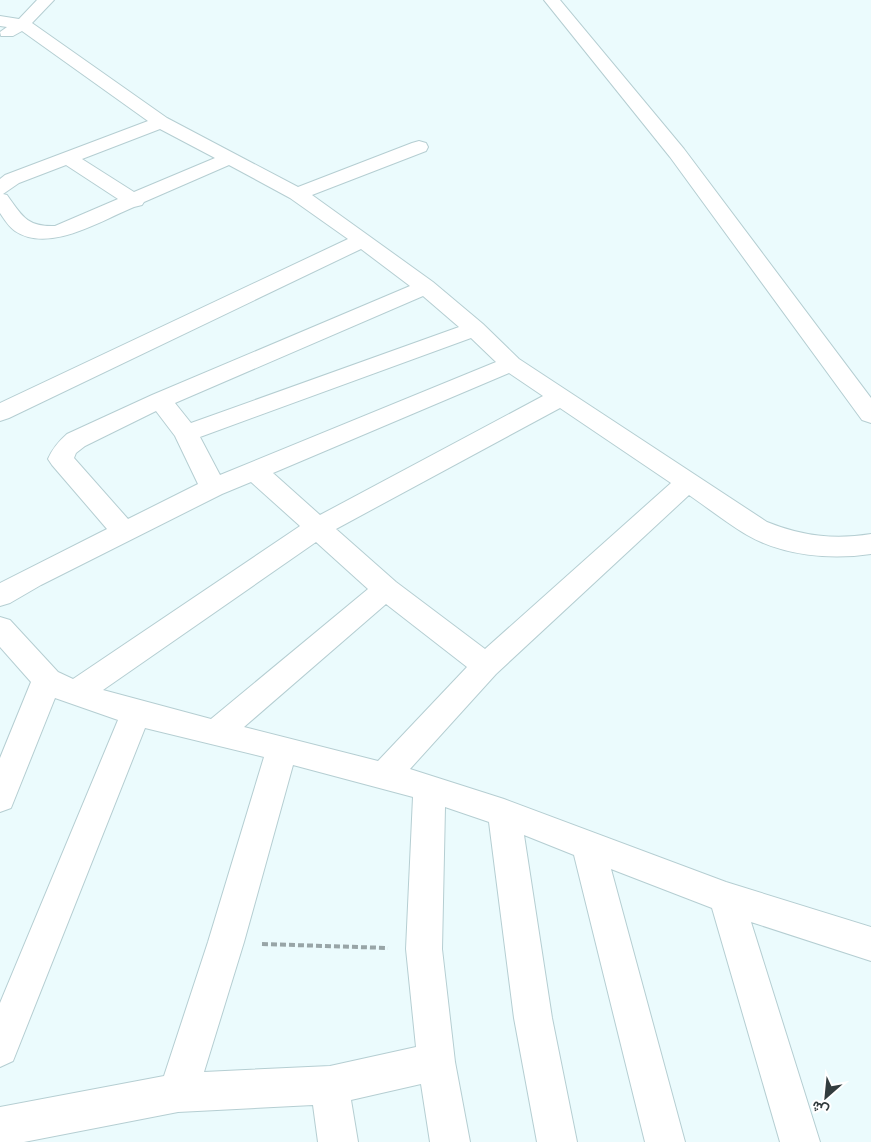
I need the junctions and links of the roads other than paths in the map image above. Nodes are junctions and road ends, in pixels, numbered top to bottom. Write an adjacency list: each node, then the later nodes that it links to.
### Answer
1 (46, 0): 4 (street)
2 (552, 0): 21 (street)
3 (0, 21): 4 (street)
4 (23, 24): 5 (street); 6 (street)
5 (0, 37)
6 (161, 122): 8 (street); 9 (street)
7 (419, 147): 11 (street)
8 (68, 158): 10 (street); 13 (street)
9 (230, 158): 11 (street); 13 (street)
10 (0, 189)
11 (296, 194): 14 (street)
12 (0, 199): 13 (street)
13 (134, 201)
14 (364, 240): 15 (street); 20 (street)
15 (426, 287): 16 (street); 19 (street)
16 (475, 330): 17 (street); 22 (street)
17 (511, 364): 18 (street); 23 (street)
18 (559, 398): 24 (street); 26 (street)
19 (160, 400): 22 (street); 27 (street)
20 (0, 413)
21 (871, 415)
22 (186, 433): 25 (street)
23 (255, 471): 25 (street); 26 (street)
24 (688, 482): 28 (street); 32 (street)
25 (213, 488): 27 (street)
26 (317, 528): 29 (street); 34 (street)
27 (125, 532): 30 (street)
28 (871, 544)
29 (386, 589): 32 (street); 36 (street)
30 (0, 596)
31 (0, 628): 33 (street)
32 (486, 666): 39 (street)
33 (48, 680): 34 (street); 38 (street)
34 (75, 694): 35 (street)
35 (136, 713): 36 (street); 46 (street)
36 (217, 732): 37 (street)
37 (282, 748): 39 (street); 49 (street)
38 (7, 763): 41 (street)
39 (384, 776): 40 (street)
40 (429, 788): 42 (street); 47 (street)
41 (0, 798)
42 (504, 813): 43 (street); 53 (street)
43 (588, 844): 44 (street); 54 (street)
44 (726, 898): 45 (street); 55 (street)
45 (871, 944)
46 (0, 1048)
47 (436, 1062): 48 (street); 52 (street)
48 (330, 1084): 49 (street); 51 (street)
49 (178, 1094): 50 (street)
50 (0, 1127)
51 (338, 1142)
52 (450, 1142)
53 (557, 1142)
54 (665, 1142)
55 (800, 1142)

